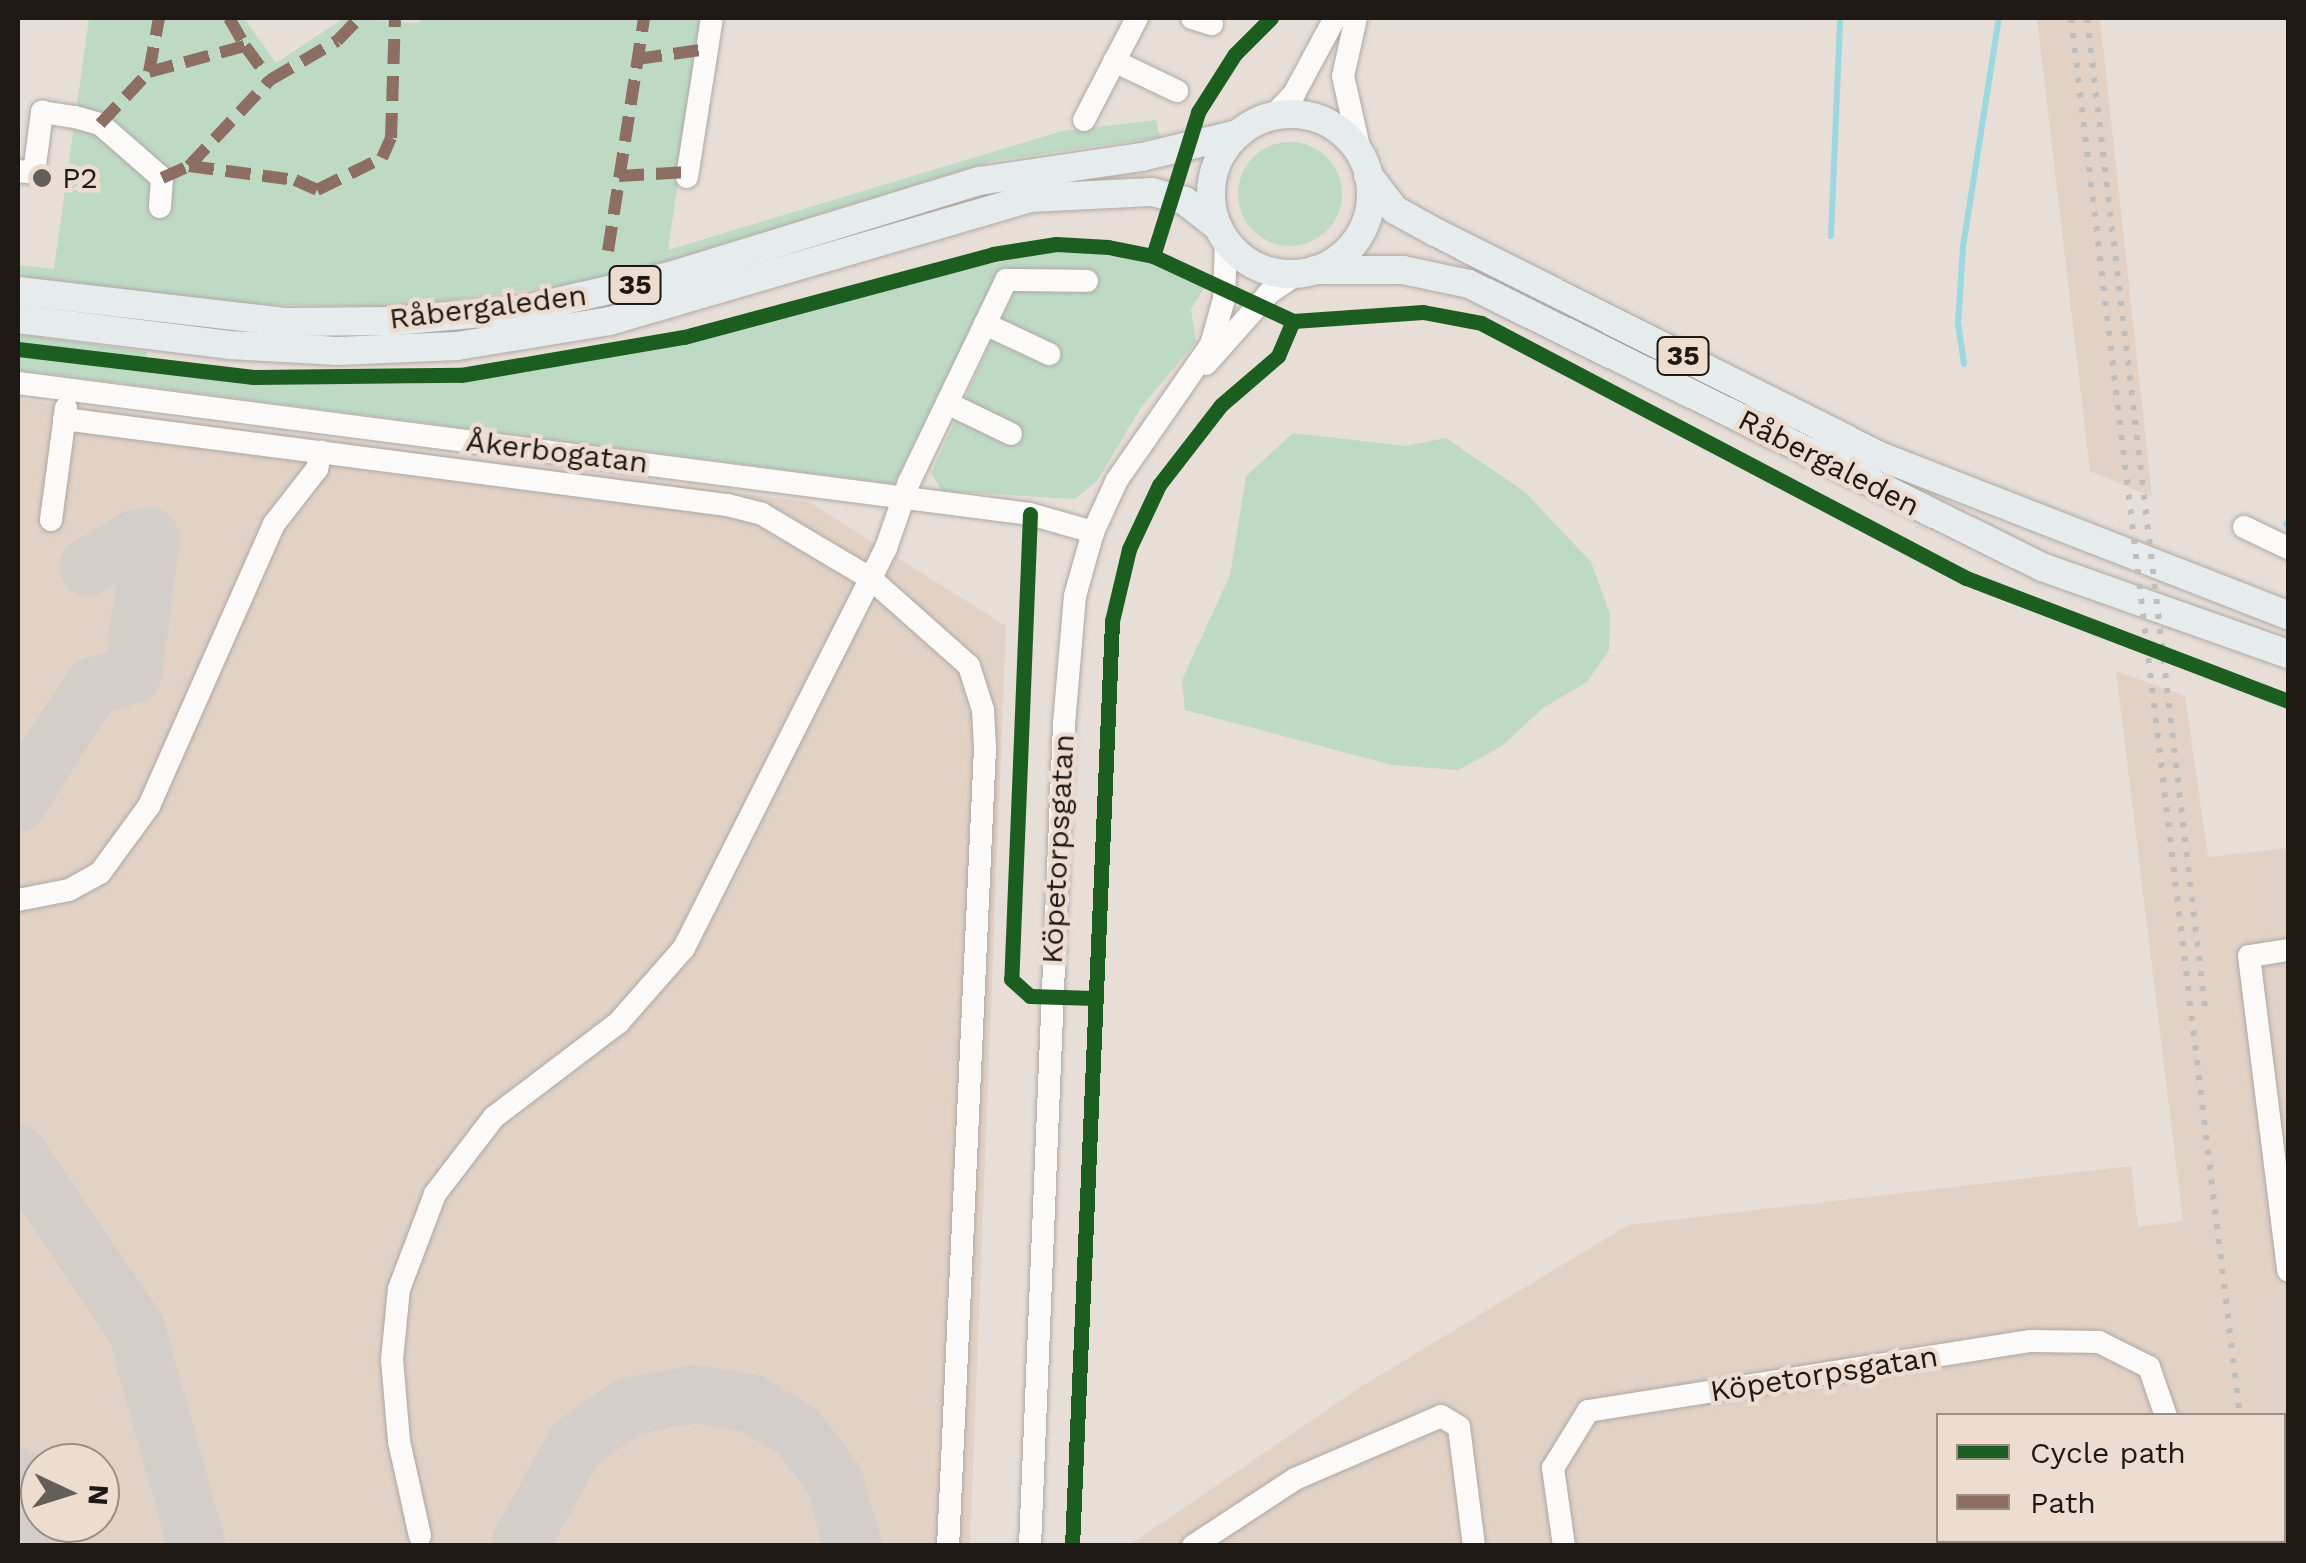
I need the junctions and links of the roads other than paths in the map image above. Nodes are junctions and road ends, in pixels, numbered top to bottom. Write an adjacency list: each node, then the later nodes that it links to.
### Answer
1 (712, 18): 12 (street)
2 (1137, 18): 5 (street)
3 (1335, 18): 7 (street)
4 (1356, 18): 10 (street)
5 (1114, 60): 6 (street); 8 (street)
6 (1177, 91)
7 (1272, 117): 9 (main road, 35); 10 (main road, 35)
8 (1084, 120)
9 (1238, 134): 14 (main road); 17 (main road, Råbergaleden / 35)
10 (1364, 166): 15 (main road); 34 (main road, Råbergaleden / 35)
11 (26, 172): 13 (street)
12 (688, 177)
13 (160, 207)
14 (1222, 234): 15 (main road, 35); 18 (main road, Råbergaleden / 35); 21 (street, Köpetorpsgatan)
15 (1306, 272): 21 (street, Köpetorpsgatan); 35 (main road, Råbergaleden / 35)
16 (1087, 281): 19 (street)
17 (18, 291)
18 (18, 319)
19 (985, 324): 20 (street); 24 (street)
20 (1049, 354)
21 (1198, 368): 31 (street, Köpetorpsgatan)
22 (18, 383): 23 (street, Åkerbogatan)
23 (71, 390): 25 (street); 28 (street, Åkerbogatan)
24 (947, 403): 26 (street); 28 (street)
25 (64, 419): 27 (street); 29 (street)
26 (1011, 434)
27 (321, 451): 33 (street); 36 (street)
28 (908, 498): 31 (street, Åkerbogatan); 33 (street)
29 (51, 520)
30 (2244, 526): 32 (street)
31 (1093, 532): 42 (street, Köpetorpsgatan)
32 (2288, 548)
33 (870, 578): 40 (street); 41 (street)
34 (2288, 614)
35 (2288, 654)
36 (18, 900)
37 (2288, 950): 38 (street)
38 (2288, 1271)
39 (2165, 1413): 45 (street, Köpetorpsgatan)
40 (420, 1536)
41 (948, 1546)
42 (1030, 1546)
43 (1193, 1546): 44 (street)
44 (1474, 1546)
45 (1564, 1546)

